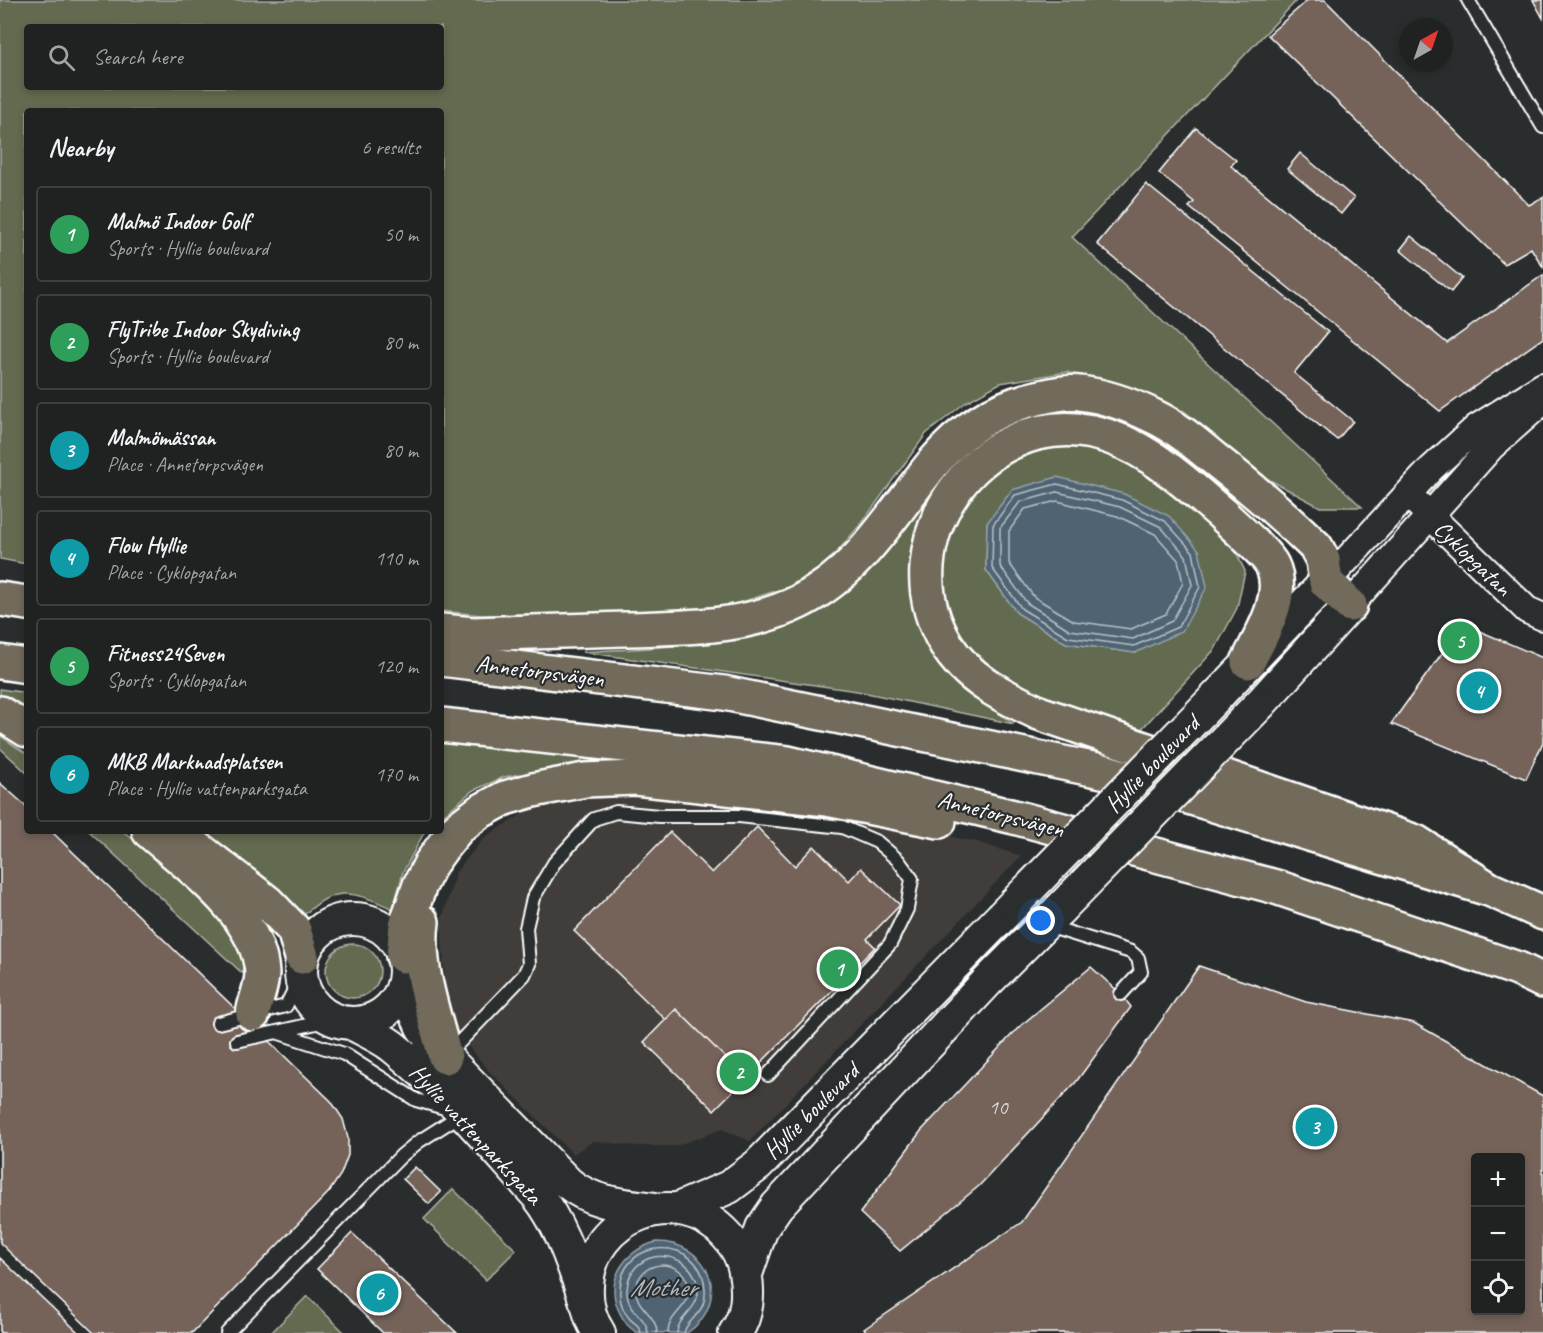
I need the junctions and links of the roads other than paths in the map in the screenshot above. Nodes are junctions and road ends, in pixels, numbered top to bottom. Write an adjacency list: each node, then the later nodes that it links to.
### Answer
1 (1468, 0): 2 (lane)
2 (1543, 128)
3 (1543, 386): 5 (street, Hyllie boulevard)
4 (1543, 401): 6 (street, Hyllie boulevard)
5 (1408, 494): 6 (street, Cyklopgatan); 8 (street, Hyllie boulevard)
6 (1430, 516): 11 (street, Hyllie boulevard); 12 (street, Cyklopgatan)
7 (1271, 563): 8 (main road); 16 (main road); 25 (main road)
8 (1326, 582): 11 (main road); 13 (main road); 16 (street, Hyllie boulevard)
9 (0, 598): 10 (main road)
10 (24, 601)
11 (1350, 605): 27 (street, Hyllie boulevard, bridge)
12 (1543, 617)
13 (444, 631)
14 (444, 659): 25 (main road, Annetorpsvägen)
15 (0, 662): 17 (main road)
16 (1248, 662): 38 (street, Hyllie boulevard, bridge)
17 (24, 666)
18 (0, 713): 20 (main road)
19 (444, 725): 24 (main road, Annetorpsvägen)
20 (24, 728)
21 (152, 834): 34 (main road)
22 (179, 834): 29 (main road)
23 (431, 863): 24 (main road); 28 (main road); 35 (main road)
24 (1276, 887): 30 (main road, Annetorpsvägen)
25 (1489, 889): 26 (main road, Annetorpsvägen)
26 (1543, 913)
27 (1052, 917): 31 (lane); 39 (street, Hyllie boulevard)
28 (404, 965): 29 (street); 32 (street); 35 (street, Hyllie vattenparksgata)
29 (302, 967): 32 (street); 34 (lane)
30 (1543, 981)
31 (1121, 994)
32 (343, 1021): 34 (lane); 37 (street, Hyllie vattenparksgata)
33 (218, 1023): 34 (lane)
34 (255, 1029): 37 (lane)
35 (445, 1057): 36 (lane); 38 (street, Hyllie vattenparksgata)
36 (768, 1075)
37 (463, 1113): 40 (street, Hyllie vattenparksgata); 42 (lane)
38 (667, 1209): 39 (street, Hyllie vattenparksgata); 40 (street, Hyllie boulevard)
39 (746, 1274): 41 (street)
40 (588, 1320)
41 (744, 1325)
42 (227, 1333)

